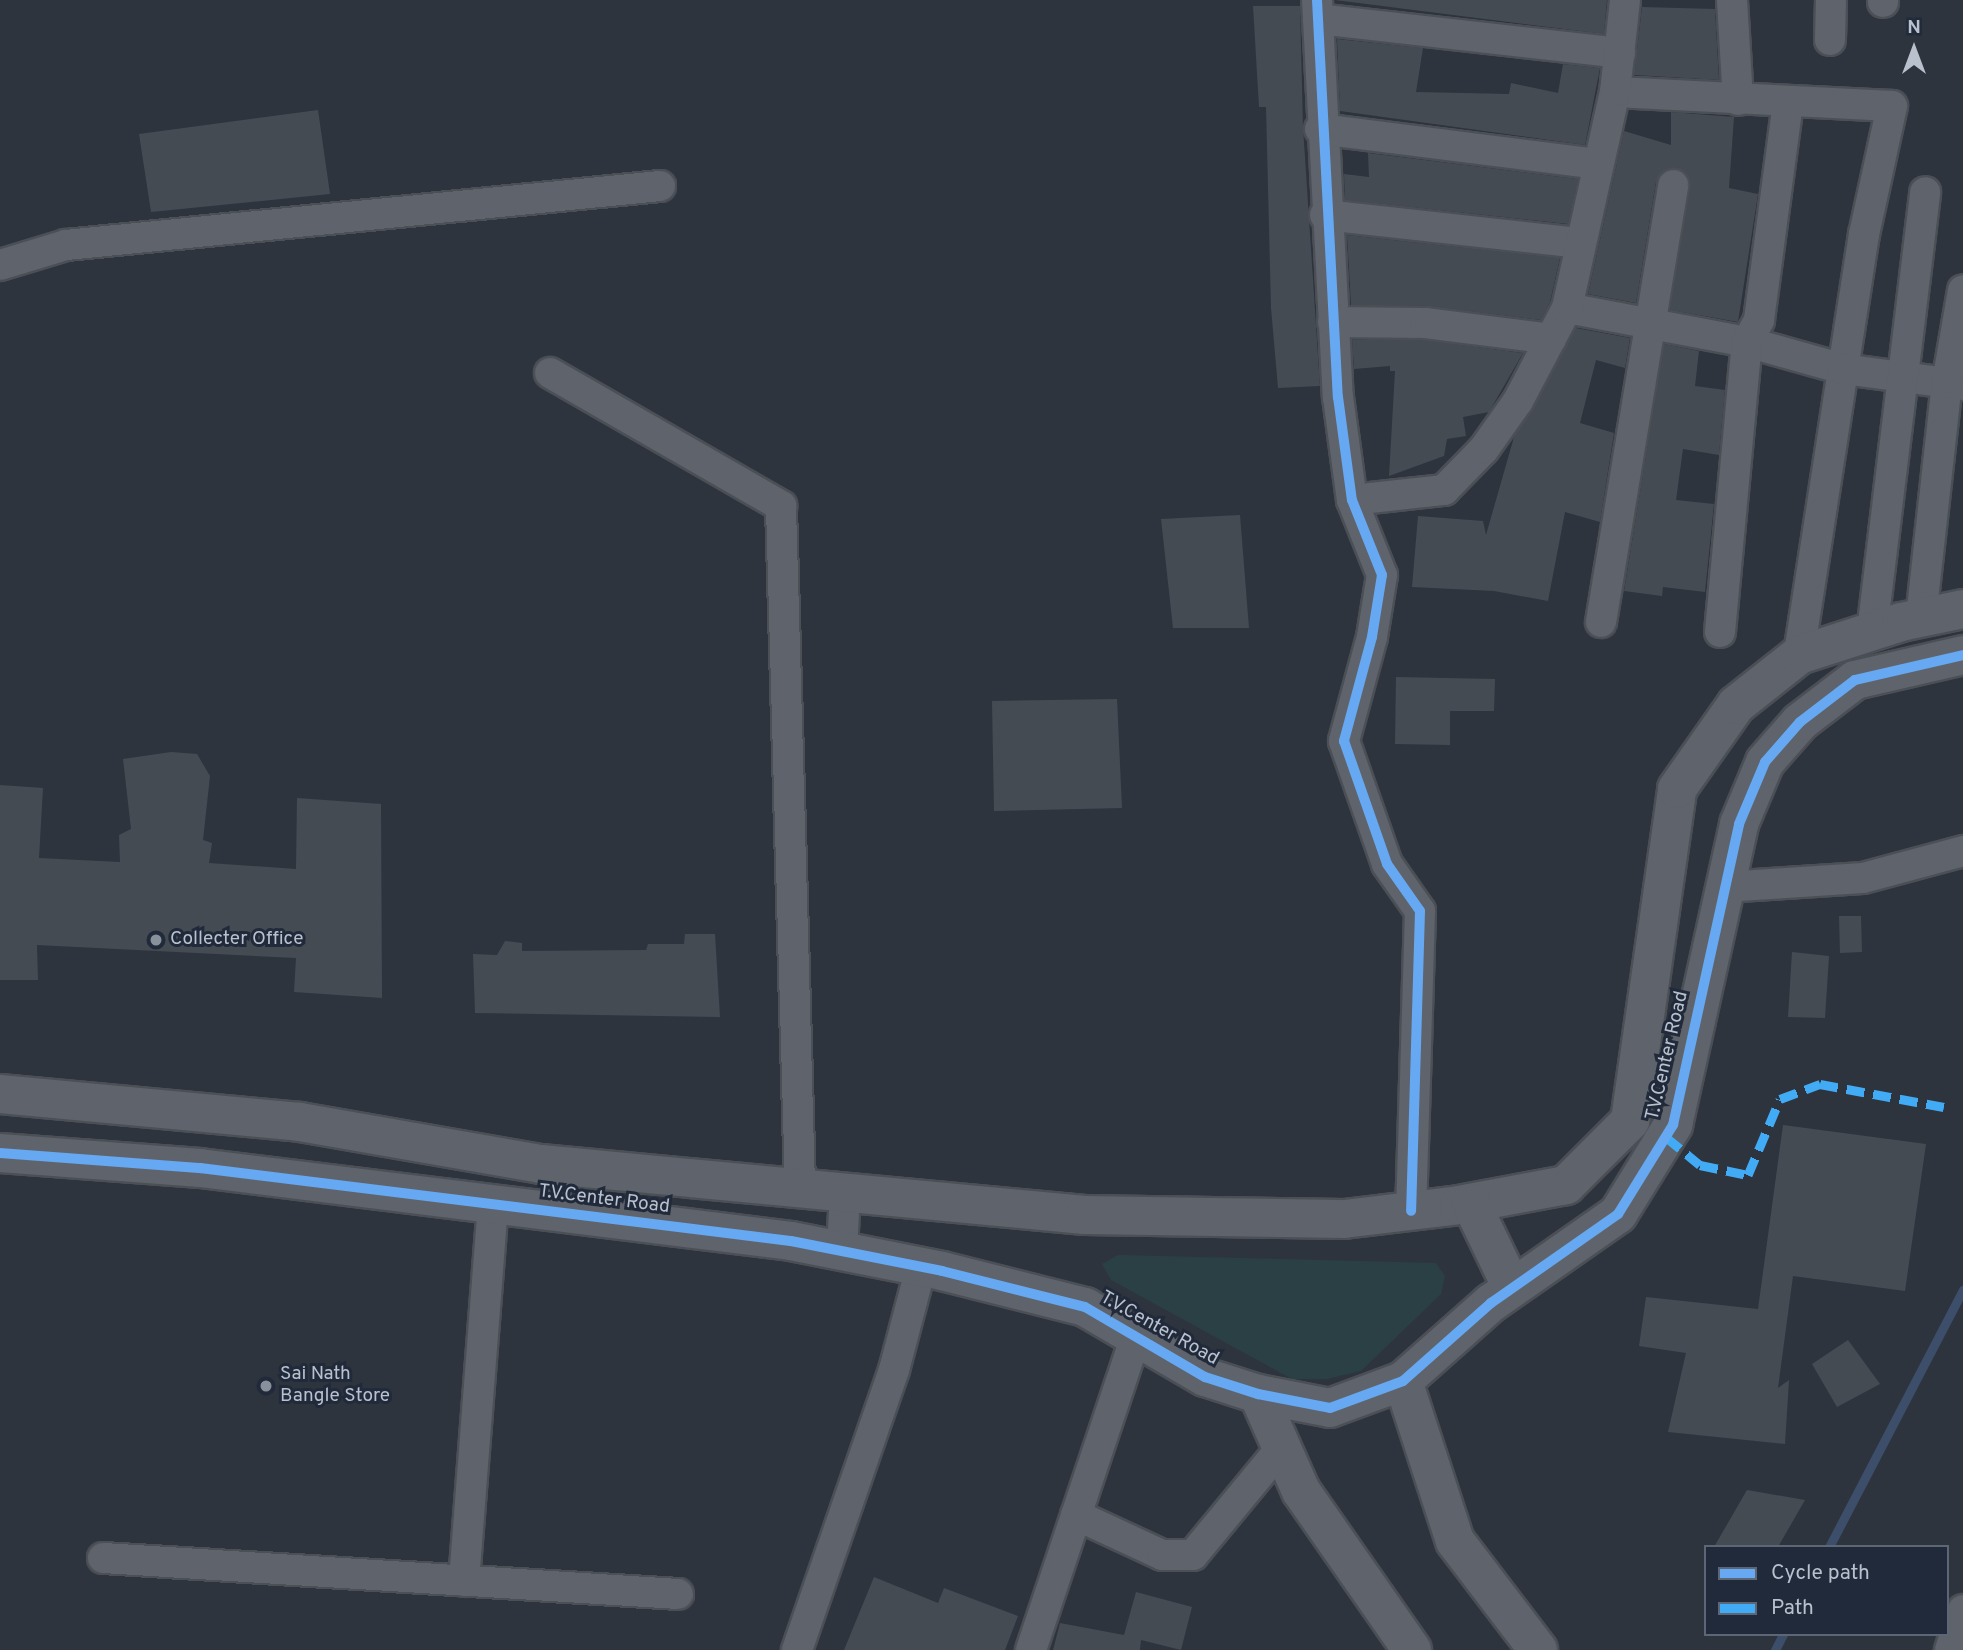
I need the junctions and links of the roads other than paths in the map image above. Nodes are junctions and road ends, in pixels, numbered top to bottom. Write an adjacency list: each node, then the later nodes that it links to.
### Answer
1 (1625, 0): 6 (street)
2 (1732, 0): 8 (street)
3 (1831, 0): 5 (street)
4 (1318, 10): 6 (street); 10 (street)
5 (1830, 40)
6 (1620, 53): 7 (street)
7 (1615, 92): 8 (street); 11 (street)
8 (1738, 100): 9 (street)
9 (1788, 103): 23 (street); 24 (street)
10 (1321, 129): 11 (street); 15 (street)
11 (1597, 164): 16 (street)
12 (1673, 185): 21 (street)
13 (660, 186): 17 (street)
14 (1925, 192): 26 (street)
15 (1325, 215): 16 (street); 20 (street)
16 (1580, 243): 19 (street)
17 (0, 265)
18 (1963, 290): 27 (street)
19 (1567, 308): 21 (street); 22 (street)
20 (1333, 322): 22 (street); 28 (street)
21 (1652, 326): 23 (street); 30 (street)
22 (1550, 339): 28 (street)
23 (1747, 342): 24 (street); 32 (street)
24 (1843, 369): 26 (street); 33 (street)
25 (550, 373): 41 (street)
26 (1902, 377): 27 (street); 31 (street)
27 (1955, 384): 31 (street)
28 (1352, 500): 46 (street)
29 (1963, 609): 31 (street, T.V.Center Road)
30 (1601, 622)
31 (1898, 624): 33 (street, T.V.Center Road); 35 (street)
32 (1720, 632)
33 (1799, 655): 44 (street, T.V.Center Road)
34 (1963, 655): 35 (street, T.V.Center Road)
35 (1909, 667): 37 (street, T.V.Center Road)
36 (1963, 851): 37 (street)
37 (1724, 887): 49 (street, T.V.Center Road)
38 (0, 1094): 39 (street, T.V.Center Road)
39 (391, 1138): 41 (street, T.V.Center Road); 42 (street)
40 (0, 1153): 42 (street, T.V.Center Road)
41 (800, 1188): 43 (street, T.V.Center Road)
42 (382, 1190): 45 (street, T.V.Center Road)
43 (845, 1192): 46 (street, T.V.Center Road); 47 (street)
44 (1471, 1203): 46 (street, T.V.Center Road); 49 (street)
45 (494, 1204): 47 (street, T.V.Center Road); 56 (street)
46 (1411, 1211)
47 (842, 1251): 48 (street, T.V.Center Road)
48 (920, 1267): 50 (street, T.V.Center Road); 59 (street)
49 (1512, 1288): 51 (street, T.V.Center Road)
50 (1136, 1337): 52 (street, T.V.Center Road); 54 (street)
51 (1403, 1381): 52 (street, T.V.Center Road); 62 (street)
52 (1258, 1394): 53 (street)
53 (1282, 1447): 54 (street); 61 (street)
54 (1076, 1515): 60 (street)
55 (103, 1558): 56 (street)
56 (464, 1581): 57 (street)
57 (678, 1594)
58 (1963, 1610): 63 (street)
59 (797, 1650)
60 (1031, 1650)
61 (1412, 1650)
62 (1538, 1650)
63 (1950, 1650)

